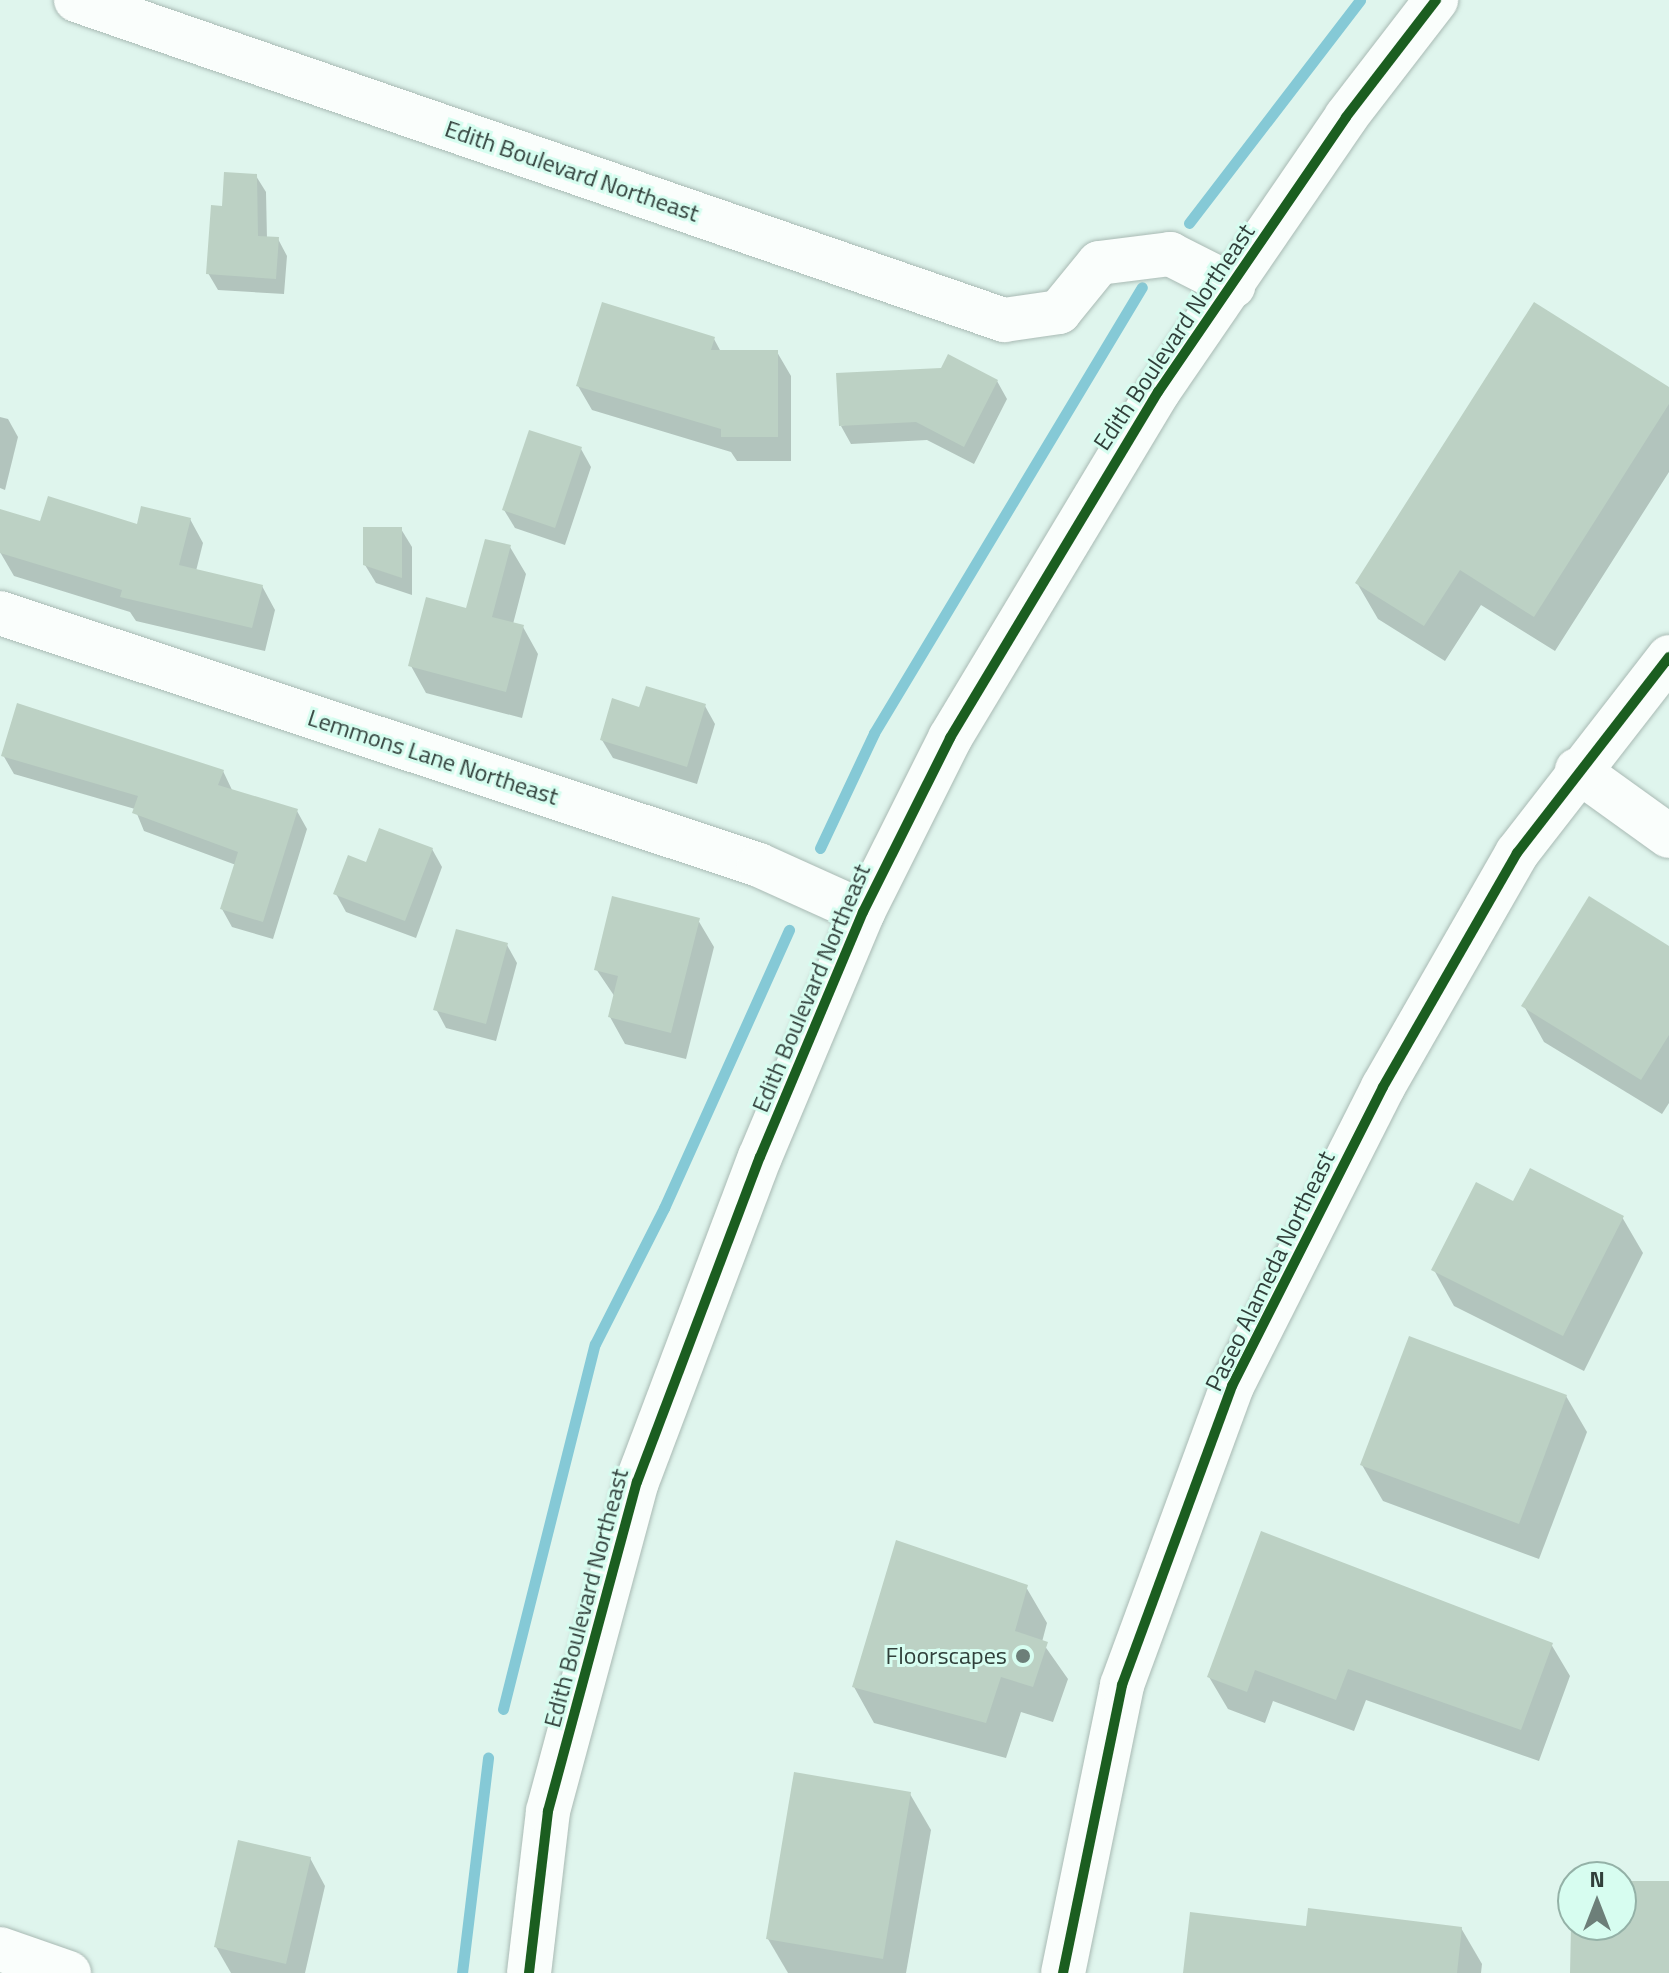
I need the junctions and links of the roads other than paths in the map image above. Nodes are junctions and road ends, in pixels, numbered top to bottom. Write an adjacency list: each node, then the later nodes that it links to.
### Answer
1 (76, 0): 3 (street, Edith Boulevard Northeast)
2 (1436, 0): 3 (street, Edith Boulevard Northeast)
3 (1233, 286): 8 (street, Edith Boulevard Northeast)
4 (0, 613): 8 (street, Lemmons Lane Northeast)
5 (1669, 657): 6 (street, Paseo Alameda Northeast)
6 (1577, 770): 7 (street); 12 (street, Paseo Alameda Northeast)
7 (1669, 836)
8 (863, 912): 11 (street, Edith Boulevard Northeast)
9 (0, 1949): 10 (street)
10 (69, 1973)
11 (529, 1973)
12 (1063, 1973)

